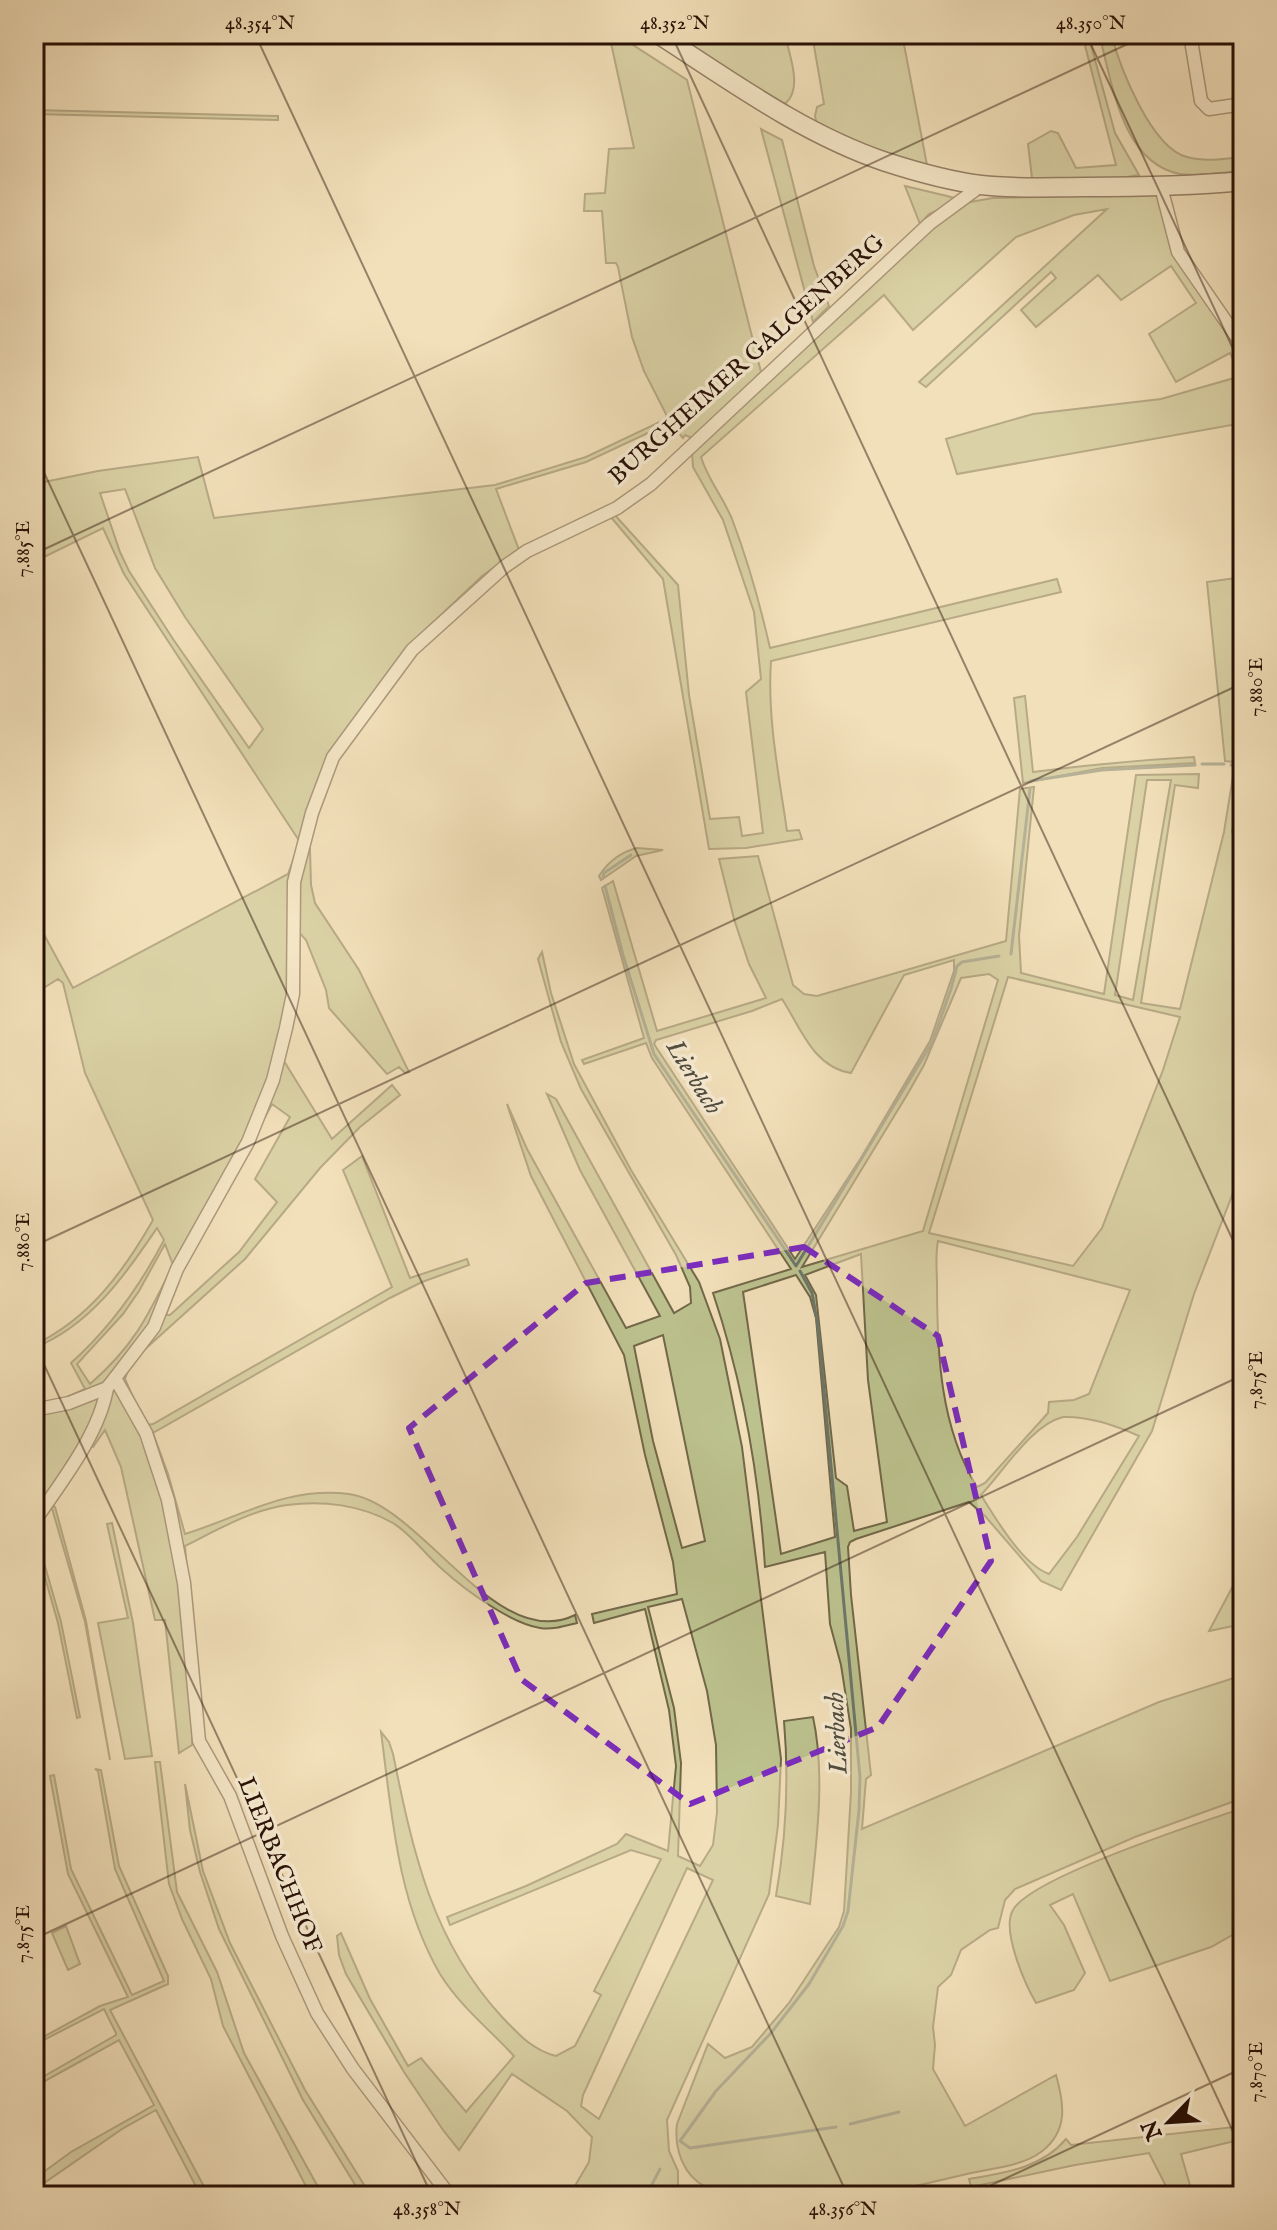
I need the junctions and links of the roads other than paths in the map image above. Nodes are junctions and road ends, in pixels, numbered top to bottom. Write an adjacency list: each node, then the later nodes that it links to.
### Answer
1 (658, 34): 7 (street)
2 (1190, 34): 5 (street)
3 (1242, 34): 4 (street)
4 (1243, 41)
5 (1243, 104)
6 (1243, 181): 8 (street)
7 (982, 185): 8 (street); 10 (street, BURGHEIMER GALGENBERG)
8 (1161, 187): 9 (street)
9 (1243, 346)
10 (111, 1383): 11 (street); 12 (street); 15 (street, LIERBACHHOF)
11 (89, 1395): 12 (street); 13 (street)
12 (100, 1409): 14 (street)
13 (34, 1410)
14 (34, 1522)
15 (450, 2196)

